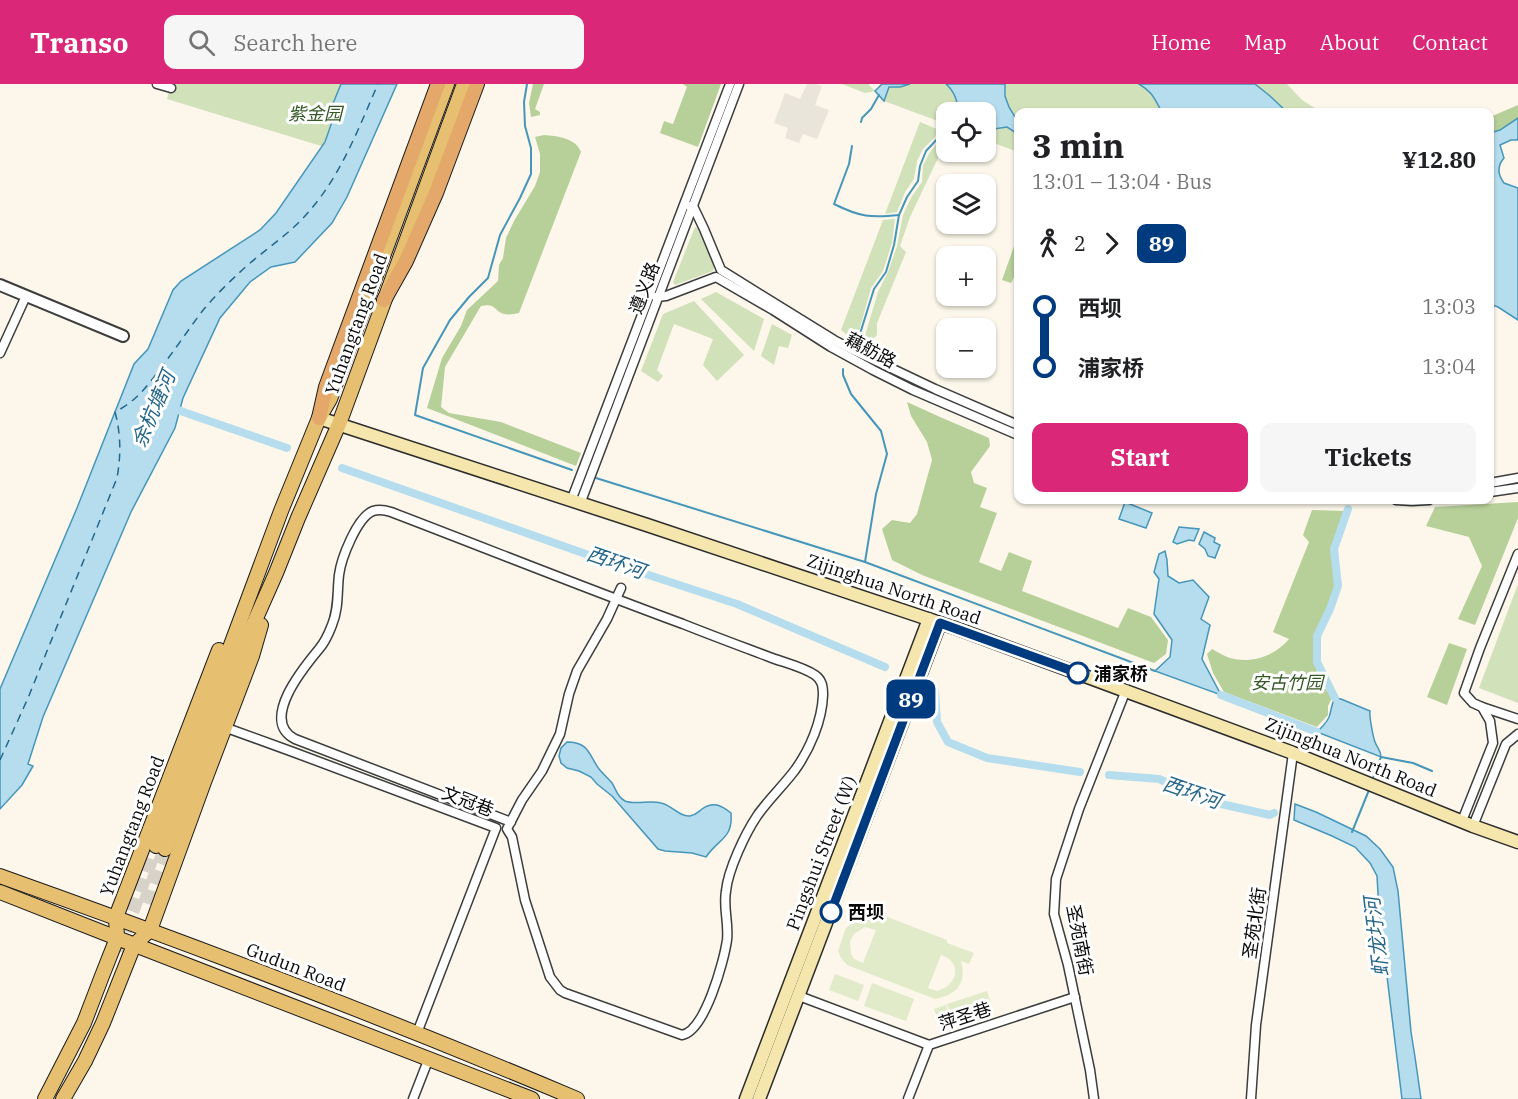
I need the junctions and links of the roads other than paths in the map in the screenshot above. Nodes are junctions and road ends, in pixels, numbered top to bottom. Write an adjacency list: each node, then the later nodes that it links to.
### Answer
1 (157, 84): 8 (street)
2 (438, 84): 17 (highway)
3 (447, 84): 17 (main road, Yuhangtang Road)
4 (464, 84): 14 (main road, Yuhangtang Road)
5 (477, 84): 14 (highway)
6 (730, 84): 9 (street, 遵义路)
7 (740, 84): 9 (street, 遵义路)
8 (171, 88)
9 (688, 205): 10 (street); 13 (street, 遵义路)
10 (719, 273): 13 (street); 18 (street, 藕舫路); 20 (street, 藕舫路)
11 (0, 285): 12 (street)
12 (26, 296): 15 (street); 16 (street)
13 (654, 296): 25 (street, 遵义路)
14 (384, 300): 19 (main road, Yuhangtang Road)
15 (123, 336)
16 (0, 353)
17 (319, 418): 19 (main road, Zijinghua North Road); 27 (main road, Yuhangtang Road)
18 (1014, 423)
19 (339, 424): 25 (main road, Zijinghua North Road); 28 (main road, Yuhangtang Road)
20 (1014, 433)
21 (1518, 478): 22 (street)
22 (1494, 482)
23 (1518, 488): 24 (street)
24 (1494, 491)
25 (576, 502): 31 (main road, Zijinghua North Road)
26 (1518, 554): 34 (street)
27 (261, 566): 28 (main road, Yuhangtang Road); 44 (main road, Yuhangtang Road)
28 (276, 573): 36 (main road, Yuhangtang Road)
29 (621, 588): 30 (street)
30 (616, 599): 39 (street); 39 (street); 39 (street)
31 (935, 621): 32 (main road, Zijinghua North Road); 33 (main road, Pingshui Street (W))
32 (1126, 690): 38 (main road, Zijinghua North Road); 49 (street, 圣苑南街)
33 (905, 699): 48 (main road, Pingshui Street (W)); 58 (main road, Pingshui Street (W))
34 (1482, 707): 35 (street); 40 (street)
35 (1518, 720)
36 (224, 727): 45 (main road, Yuhangtang Road); 50 (street, 文冠巷)
37 (1518, 734): 40 (street)
38 (1293, 753): 40 (main road, Zijinghua North Road); 62 (street, 圣苑北街)
39 (511, 822)
40 (1468, 823): 41 (main road, Zijinghua North Road)
41 (1518, 842)
42 (0, 876): 44 (main road, Gudun Road)
43 (0, 892): 46 (main road, Gudun Road)
44 (116, 917): 45 (main road, Gudun Road); 46 (main road, Yuhangtang Road)
45 (150, 930): 47 (main road, Yuhangtang Road); 50 (main road, Gudun Road)
46 (117, 939): 47 (main road, Gudun Road); 53 (main road, Yuhangtang Road)
47 (134, 945): 52 (main road, Gudun Road); 54 (main road, Yuhangtang Road)
48 (798, 996): 51 (street, 萍圣巷); 59 (main road, Pingshui Street (W))
49 (1075, 997): 51 (street, 萍圣巷); 61 (street, 圣苑南街)
50 (417, 1033): 57 (main road, Gudun Road)
51 (929, 1045): 60 (street)
52 (429, 1058): 55 (street); 56 (main road, Gudun Road)
53 (45, 1099)
54 (63, 1099)
55 (413, 1099)
56 (532, 1099)
57 (577, 1099)
58 (746, 1099)
59 (759, 1099)
60 (909, 1099)
61 (1094, 1099)
62 (1251, 1099)

